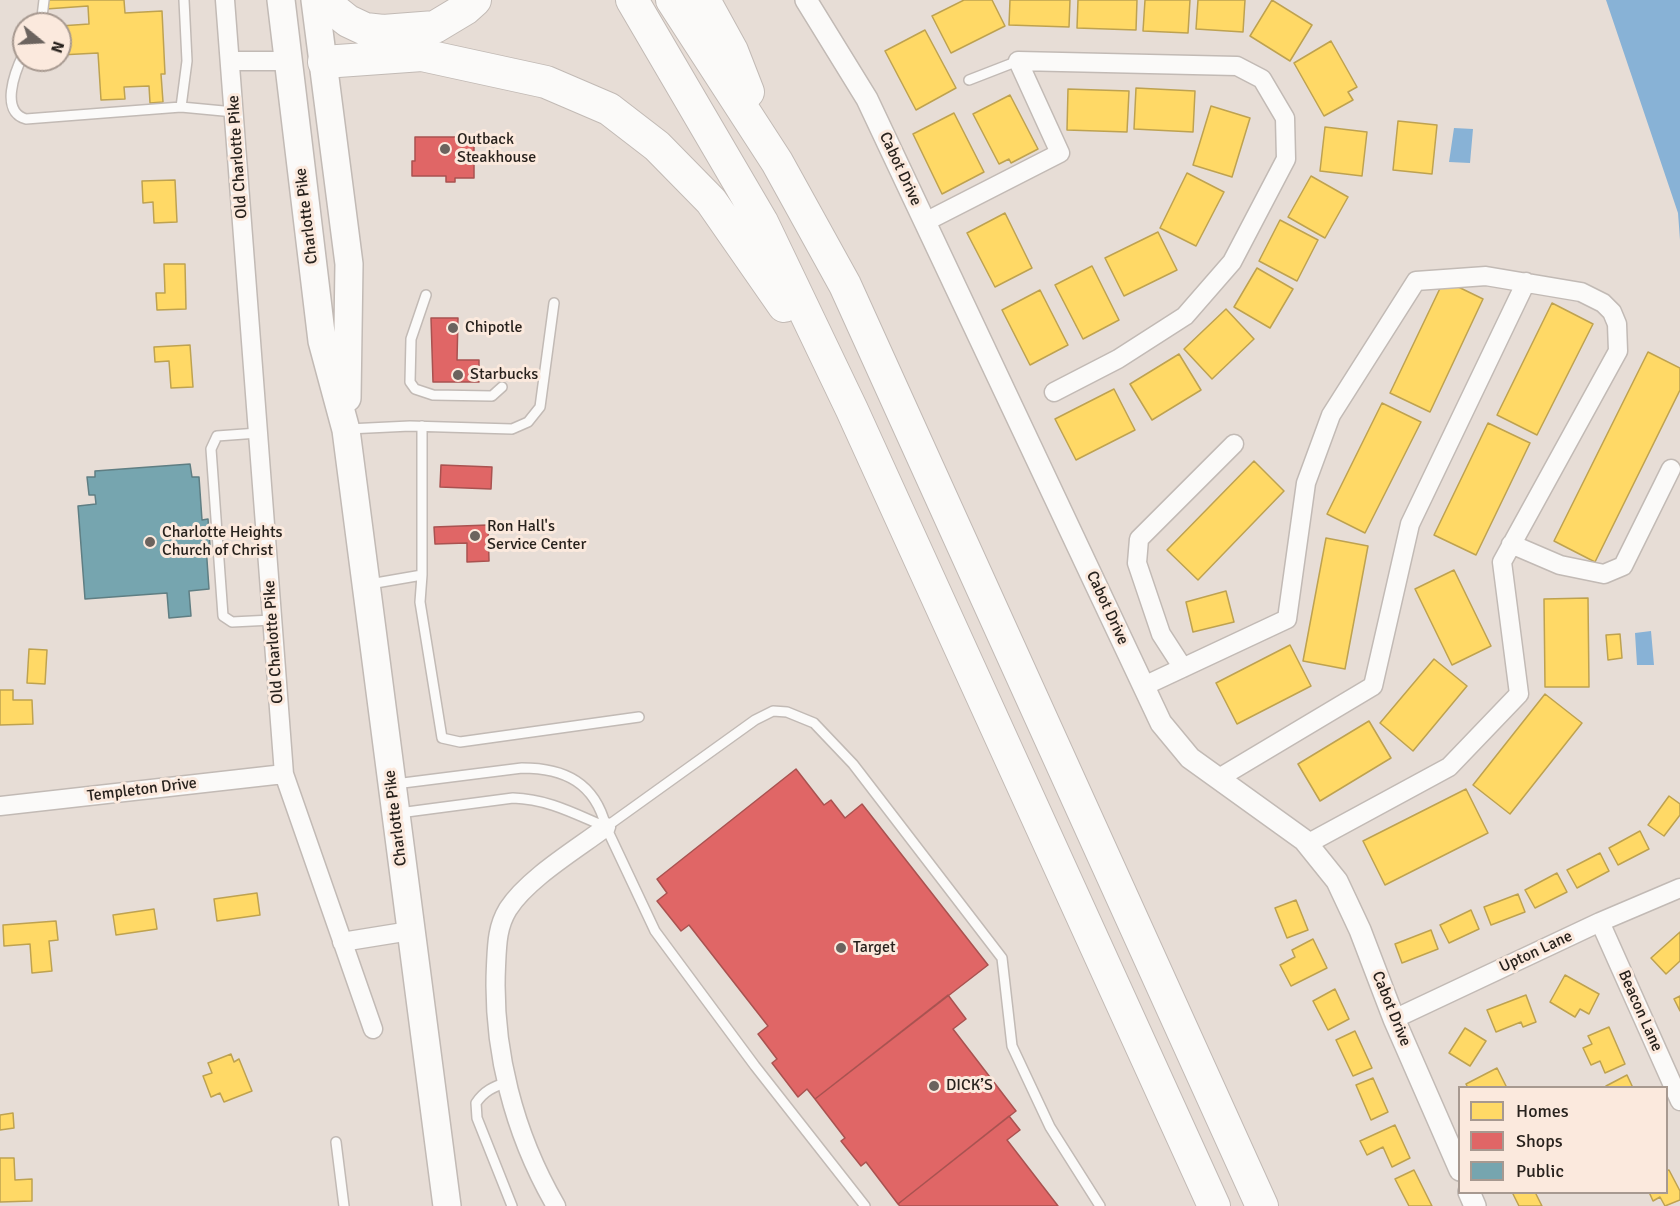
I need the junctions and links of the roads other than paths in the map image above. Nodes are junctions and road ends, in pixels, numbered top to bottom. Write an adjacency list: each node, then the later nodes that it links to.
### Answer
1 (184, 0): 17 (lane)
2 (225, 0): 11 (street, Old Charlotte Pike)
3 (281, 0): 12 (main road, Charlotte Pike)
4 (315, 0): 13 (main road, Charlotte Pike)
5 (326, 0): 6 (highway)
6 (475, 0)
7 (632, 0): 26 (highway)
8 (672, 0): 19 (highway)
9 (704, 0): 19 (highway)
10 (806, 0): 20 (street, Cabot Drive)
11 (231, 61): 12 (street); 18 (street, Old Charlotte Pike)
12 (289, 62): 13 (main road); 28 (main road, Charlotte Pike)
13 (324, 62): 26 (highway); 28 (main road, Charlotte Pike)
14 (1018, 62): 16 (lane); 20 (street); 25 (street)
15 (14, 72): 17 (lane)
16 (969, 80)
17 (181, 107): 18 (lane)
18 (234, 112): 29 (street, Old Charlotte Pike)
19 (777, 162): 63 (highway)
20 (925, 222): 37 (street, Cabot Drive)
21 (1526, 282): 32 (street); 36 (street); 40 (street)
22 (426, 295): 24 (lane)
23 (554, 303): 27 (lane)
24 (502, 387)
25 (1054, 392)
26 (852, 410): 62 (highway)
27 (422, 426): 28 (lane); 33 (lane)
28 (346, 430): 34 (main road, Charlotte Pike)
29 (258, 433): 35 (street, Old Charlotte Pike); 35 (lane)
30 (1234, 444): 36 (street)
31 (1671, 469): 32 (street)
32 (1511, 544): 45 (street)
33 (422, 575): 34 (lane); 38 (lane)
34 (367, 585): 41 (main road, Charlotte Pike)
35 (272, 620): 39 (street, Old Charlotte Pike)
36 (1183, 668): 37 (street)
37 (1144, 686): 40 (street, Cabot Drive)
38 (639, 717)
39 (284, 774): 42 (street, Templeton Drive); 49 (street, Old Charlotte Pike)
40 (1219, 778): 45 (street, Cabot Drive)
41 (392, 784): 43 (main road, Charlotte Pike); 44 (lane)
42 (0, 806)
43 (394, 813): 44 (lane); 48 (main road, Charlotte Pike)
44 (606, 827): 52 (street); 60 (lane); 61 (lane)
45 (1307, 844): 50 (street, Cabot Drive)
46 (1680, 888): 47 (street, Upton Lane)
47 (1600, 922): 50 (street, Upton Lane); 53 (street, Beacon Lane)
48 (410, 931): 49 (street); 57 (main road, Charlotte Pike)
49 (342, 942): 51 (street, Old Charlotte Pike)
50 (1394, 1019): 55 (street, Cabot Drive)
51 (373, 1029)
52 (507, 1082): 58 (lane); 59 (street)
53 (1680, 1101)
54 (336, 1142): 56 (lane)
55 (1458, 1165)
56 (344, 1206)
57 (447, 1206)
58 (512, 1206)
59 (556, 1206)
60 (865, 1206)
61 (1100, 1206)
62 (1214, 1206)
63 (1262, 1206)

